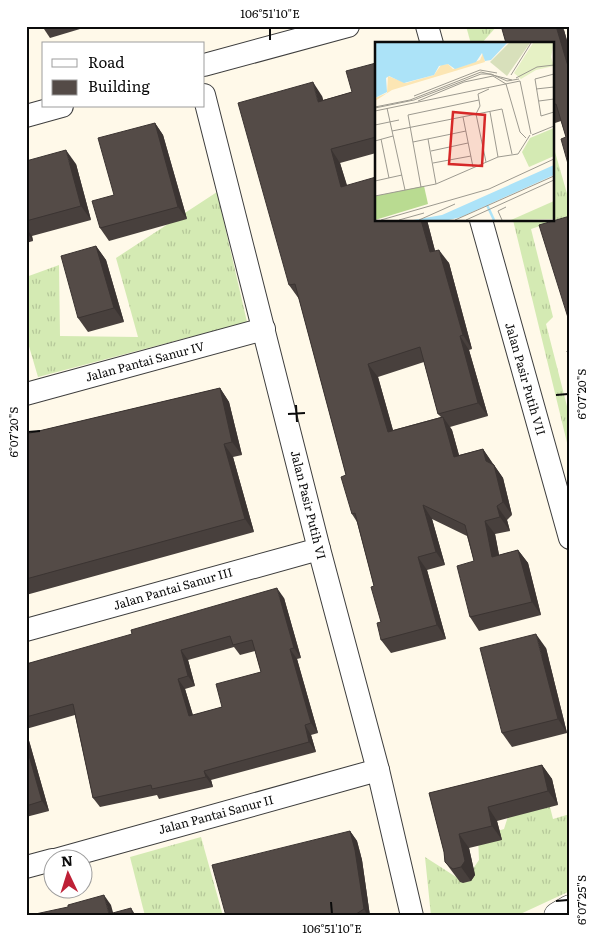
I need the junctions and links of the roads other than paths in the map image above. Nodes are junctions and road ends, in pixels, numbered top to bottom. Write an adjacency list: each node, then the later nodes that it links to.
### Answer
1 (348, 26): 4 (street)
2 (427, 26): 3 (street)
3 (431, 42)
4 (205, 65)
5 (205, 99): 9 (street, Jalan Pasir Putih VI)
6 (55, 108): 7 (street)
7 (26, 116)
8 (481, 221): 11 (street, Jalan Pasir Putih VII)
9 (264, 329): 10 (street, Jalan Pantai Sanur IV); 12 (street, Jalan Pasir Putih VI)
10 (26, 394)
11 (570, 538)
12 (319, 549): 13 (street, Jalan Pantai Sanur III); 14 (street, Jalan Pasir Putih VI)
13 (26, 630)
14 (378, 770): 15 (street, Jalan Pantai Sanur II); 19 (street, Jalan Pasir Putih VI)
15 (90, 850)
16 (42, 863): 17 (street, Jalan Pantai Sanur II)
17 (26, 868)
18 (570, 910): 20 (street)
19 (412, 916)
20 (558, 916)

